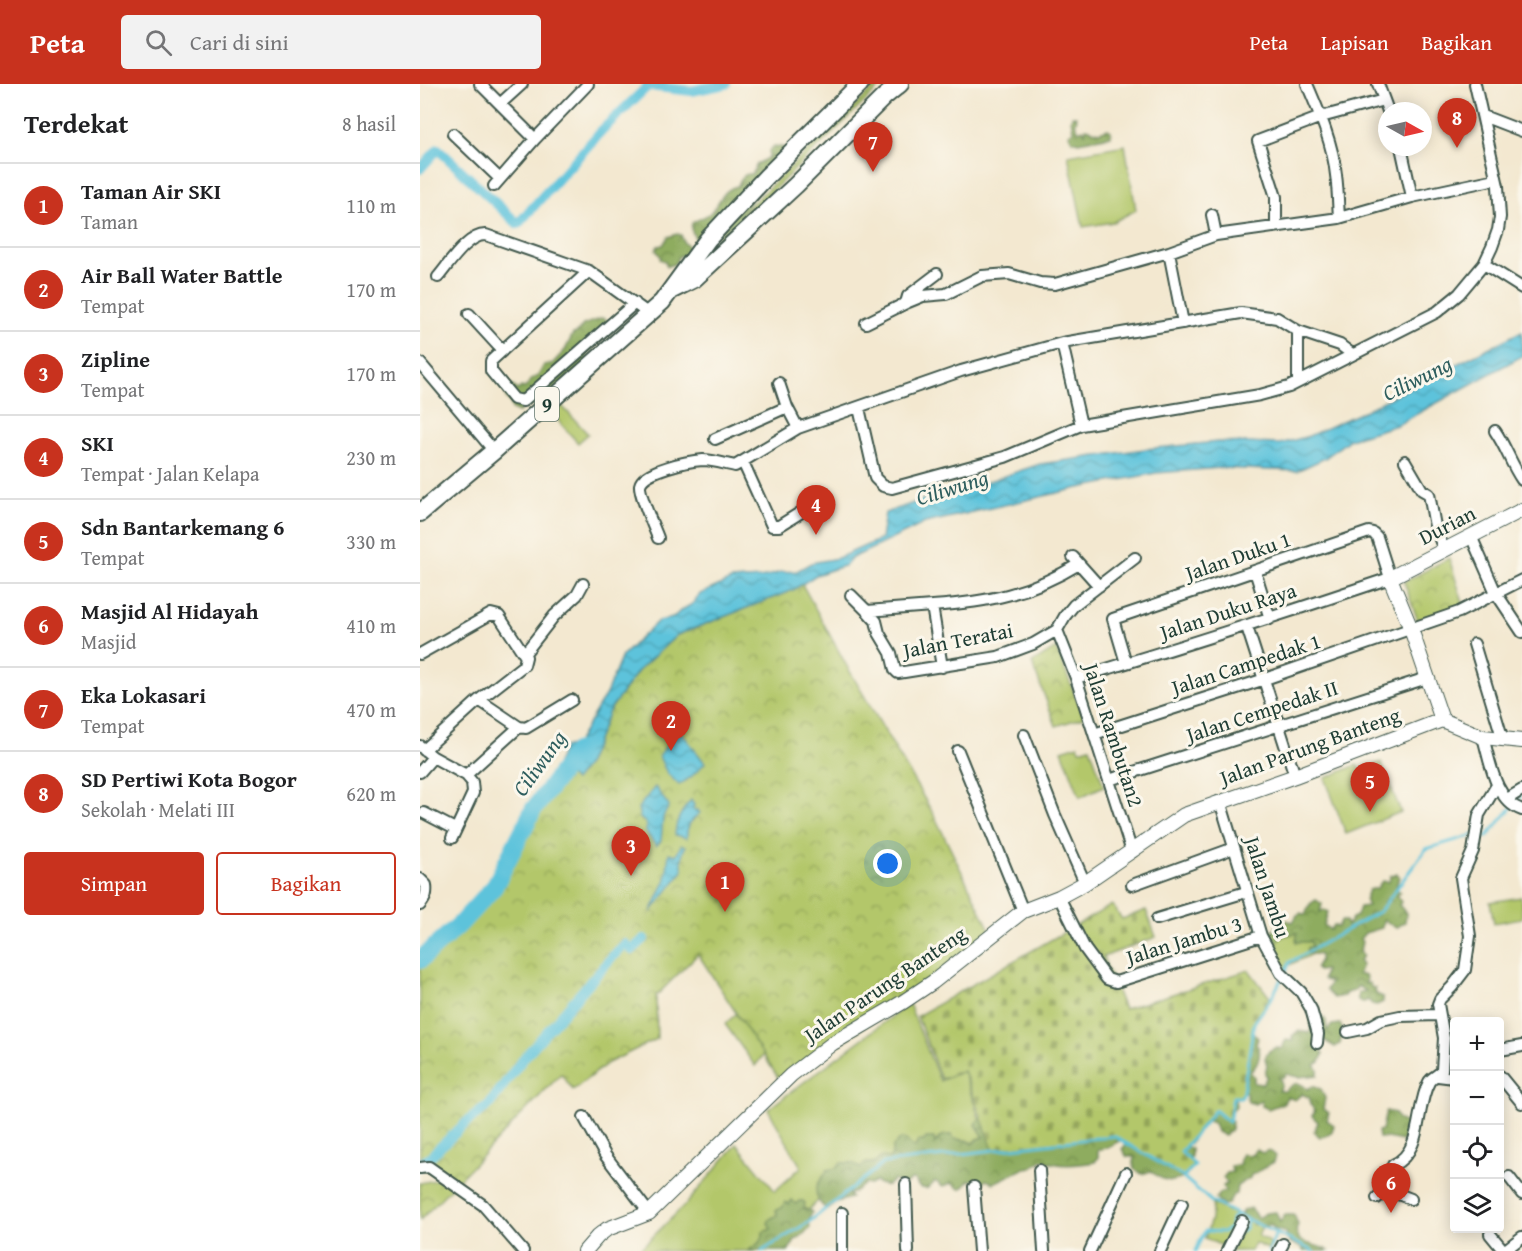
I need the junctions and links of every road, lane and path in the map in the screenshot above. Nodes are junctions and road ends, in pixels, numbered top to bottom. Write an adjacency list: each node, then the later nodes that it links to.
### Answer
1 (480, 84): 10 (street)
2 (522, 84): 10 (street)
3 (588, 84): 16 (street)
4 (860, 84): 27 (highway, 9)
5 (900, 84): 27 (highway, 9)
6 (1307, 84): 13 (street)
7 (1378, 84): 9 (street)
8 (1475, 84): 12 (street)
9 (1385, 102)
10 (500, 104): 16 (street)
11 (1378, 107): 13 (street)
12 (1483, 116): 14 (street); 18 (street)
13 (1321, 117): 21 (street); 22 (street)
14 (1522, 131)
15 (453, 134): 16 (street)
16 (535, 139)
17 (1403, 156): 19 (street)
18 (1496, 179): 19 (street); 25 (street)
19 (1412, 197): 21 (street)
20 (1212, 215): 23 (street)
21 (1339, 218): 22 (street)
22 (1276, 225): 23 (street)
23 (1216, 235): 24 (street)
24 (1169, 252): 32 (street); 36 (street)
25 (1484, 264): 30 (street); 40 (street)
26 (589, 272): 29 (street); 31 (street); 39 (street)
27 (690, 273): 34 (highway, 9)
28 (937, 274): 32 (street)
29 (438, 277)
30 (1522, 288)
31 (634, 303): 34 (street); 39 (street)
32 (906, 303): 35 (street)
33 (469, 314): 39 (street)
34 (649, 314): 50 (highway, 9)
35 (866, 323)
36 (1183, 323): 37 (street); 38 (street)
37 (1298, 331): 40 (street); 42 (street)
38 (1062, 343): 45 (street); 46 (street)
39 (502, 350)
40 (1352, 354): 42 (street)
41 (420, 363): 50 (street)
42 (1298, 382): 46 (street)
43 (779, 384): 44 (street)
44 (787, 407): 47 (street); 49 (street)
45 (859, 408): 46 (street); 47 (street)
46 (1081, 425)
47 (798, 428): 52 (street)
48 (1495, 431): 53 (street)
49 (715, 439)
50 (494, 451): 56 (highway, 9)
51 (1405, 461): 59 (street)
52 (743, 462): 55 (street); 58 (street)
53 (1522, 480)
54 (1522, 510): 57 (street, Durian)
55 (803, 511)
56 (420, 513)
57 (1471, 536): 59 (street, Durian); 66 (street)
58 (658, 538)
59 (1444, 550): 62 (street, Durian)
60 (1135, 558): 65 (street, Jalan Teratai)
61 (1255, 570): 62 (street, Jalan Duku 1); 70 (street); 78 (street, Jalan Duku 1)
62 (1390, 578): 70 (street, Jalan Duku Raya); 72 (street)
63 (1522, 580): 66 (street, Jalan Campedak 1)
64 (584, 584): 76 (street)
65 (1099, 586): 68 (street); 73 (street, Jalan Teratai)
66 (1496, 593): 72 (street, Jalan Campedak 1); 74 (street)
67 (851, 595): 69 (street)
68 (932, 606): 69 (street); 79 (street)
69 (867, 611): 79 (street, Jalan Teratai)
70 (1270, 619): 71 (street, Jalan Duku Raya)
71 (1246, 627): 78 (street, Jalan Duku Raya); 82 (street)
72 (1411, 629): 81 (street); 82 (street, Jalan Campedak 1)
73 (1058, 630): 79 (street, Jalan Teratai); 80 (street, Jalan Rambutan2)
74 (1522, 632)
75 (1474, 644): 91 (street)
76 (525, 653): 77 (street); 83 (street)
77 (420, 654)
78 (1126, 663): 80 (street, Jalan Duku Raya)
79 (942, 667)
80 (1076, 678): 88 (street, Jalan Rambutan2)
81 (1427, 678): 85 (street); 87 (street, Jalan Cempedak II)
82 (1262, 680): 87 (street); 88 (street, Jalan Campedak 1)
83 (479, 700): 86 (street); 93 (street)
84 (572, 700): 86 (street)
85 (1442, 720): 90 (street); 97 (street, Jalan Parung Banteng)
86 (519, 727): 96 (street)
87 (1277, 727): 97 (street); 98 (street, Jalan Cempedak II)
88 (1094, 734): 98 (street, Jalan Rambutan2)
89 (1024, 735): 107 (street)
90 (1483, 737): 91 (street); 99 (street)
91 (1503, 740): 92 (street)
92 (1522, 741)
93 (426, 751): 95 (street); 96 (street)
94 (958, 751): 112 (street)
95 (420, 772)
96 (466, 775): 103 (street)
97 (1295, 776): 101 (street, Jalan Parung Banteng)
98 (1108, 780): 105 (street, Jalan Rambutan2)
99 (1497, 785): 102 (street); 115 (street)
100 (1522, 790): 102 (street)
101 (1220, 801): 104 (street, Jalan Jambu); 105 (street, Jalan Parung Banteng)
102 (1514, 805)
103 (424, 813)
104 (1234, 848): 108 (street); 109 (street, Jalan Jambu)
105 (1132, 852): 107 (street, Jalan Parung Banteng)
106 (420, 879): 111 (street)
107 (1085, 883): 110 (street, Jalan Parung Banteng)
108 (1132, 885)
109 (1246, 892): 113 (street); 114 (street, Jalan Jambu)
110 (1059, 897): 112 (street, Jalan Parung Banteng); 114 (street, Jalan Jambu 3)
111 (420, 904)
112 (1023, 911): 136 (street, Jalan Parung Banteng)
113 (1157, 920)
114 (1261, 936): 117 (street, Jalan Jambu)
115 (1439, 1015): 116 (street); 120 (street)
116 (1348, 1032)
117 (1317, 1042)
118 (1522, 1046): 119 (street)
119 (1504, 1049)
120 (1438, 1076): 121 (street); 131 (street)
121 (1450, 1077)
122 (1504, 1081): 123 (street)
123 (1522, 1102)
124 (584, 1118): 136 (street)
125 (421, 1168): 141 (street)
126 (1038, 1170): 146 (street)
127 (1126, 1173): 147 (street)
128 (1509, 1177): 132 (street)
129 (906, 1184): 144 (street)
130 (974, 1187): 145 (street)
131 (1385, 1189): 133 (street); 134 (street)
132 (1522, 1194)
133 (1377, 1198)
134 (1411, 1198)
135 (1182, 1204): 148 (street)
136 (649, 1213): 142 (street, Jalan Parung Banteng)
137 (842, 1213): 143 (street)
138 (1242, 1221): 149 (street)
139 (1490, 1233): 140 (street)
140 (1522, 1237)
141 (524, 1251)
142 (585, 1251)
143 (842, 1251)
144 (908, 1251)
145 (979, 1251)
146 (1044, 1251)
147 (1090, 1251)
148 (1160, 1251)
149 (1227, 1251)

